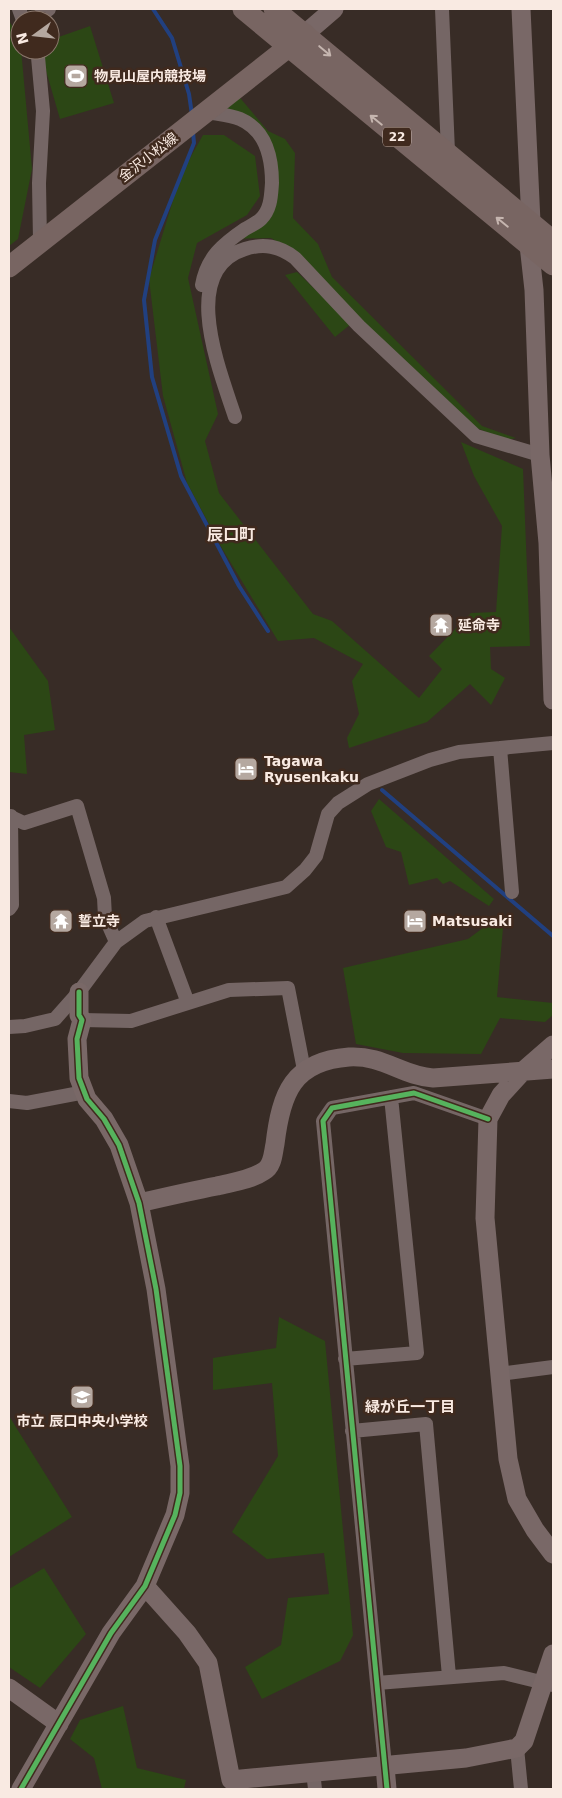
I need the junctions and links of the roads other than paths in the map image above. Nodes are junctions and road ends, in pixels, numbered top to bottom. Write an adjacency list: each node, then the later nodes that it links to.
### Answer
1 (242, 9): 7 (main road, 22)
2 (274, 9): 6 (main road, 22)
3 (334, 9): 6 (street)
4 (442, 9): 10 (street)
5 (522, 9): 11 (street)
6 (305, 34): 7 (main road, 金沢小松線); 10 (main road, 22, one-way to 10)
7 (288, 48): 9 (main road, 金沢小松線); 14 (main road, 22, one-way to 7)
8 (38, 60): 12 (street)
9 (198, 118): 12 (main road, 金沢小松線); 17 (street)
10 (448, 152): 11 (main road, 22)
11 (530, 222): 13 (main road, 22); 14 (street)
12 (40, 241): 16 (main road, 金沢小松線)
13 (553, 241)
14 (530, 245): 15 (main road, 22); 19 (street)
15 (553, 264)
16 (9, 267)
17 (206, 300): 18 (street); 19 (street)
18 (235, 417)
19 (540, 455): 20 (street)
20 (550, 543): 21 (street)
21 (553, 700)
22 (553, 744): 23 (street)
23 (500, 748): 25 (street); 27 (street)
24 (10, 816): 26 (street); 28 (street)
25 (512, 892)
26 (9, 909)
27 (156, 917): 28 (street); 30 (street)
28 (116, 942): 29 (street)
29 (79, 992): 31 (street); 32 (street)
30 (188, 1003): 31 (street); 35 (street)
31 (82, 1020): 37 (street)
32 (9, 1027)
33 (553, 1045): 36 (street)
34 (553, 1069): 36 (street)
35 (304, 1070): 36 (street); 41 (street)
36 (522, 1072): 40 (street)
37 (85, 1092): 39 (street); 41 (street)
38 (391, 1097): 40 (street); 42 (street); 42 (street)
39 (9, 1101)
40 (488, 1119): 44 (street)
41 (139, 1203): 47 (street)
42 (345, 1359): 45 (street)
43 (553, 1367): 44 (street)
44 (499, 1374): 46 (street)
45 (352, 1431): 49 (street); 50 (street)
46 (553, 1554)
47 (145, 1586): 53 (street); 57 (street)
48 (553, 1654): 51 (street)
49 (449, 1676): 50 (street); 51 (street)
50 (377, 1683): 55 (street)
51 (549, 1684): 54 (street)
52 (9, 1688): 53 (street)
53 (59, 1724): 58 (street)
54 (517, 1748): 55 (street); 60 (street)
55 (385, 1766): 56 (street); 59 (street)
56 (314, 1781): 57 (street)
57 (232, 1785)
58 (21, 1789)
59 (387, 1789)
60 (521, 1789)

